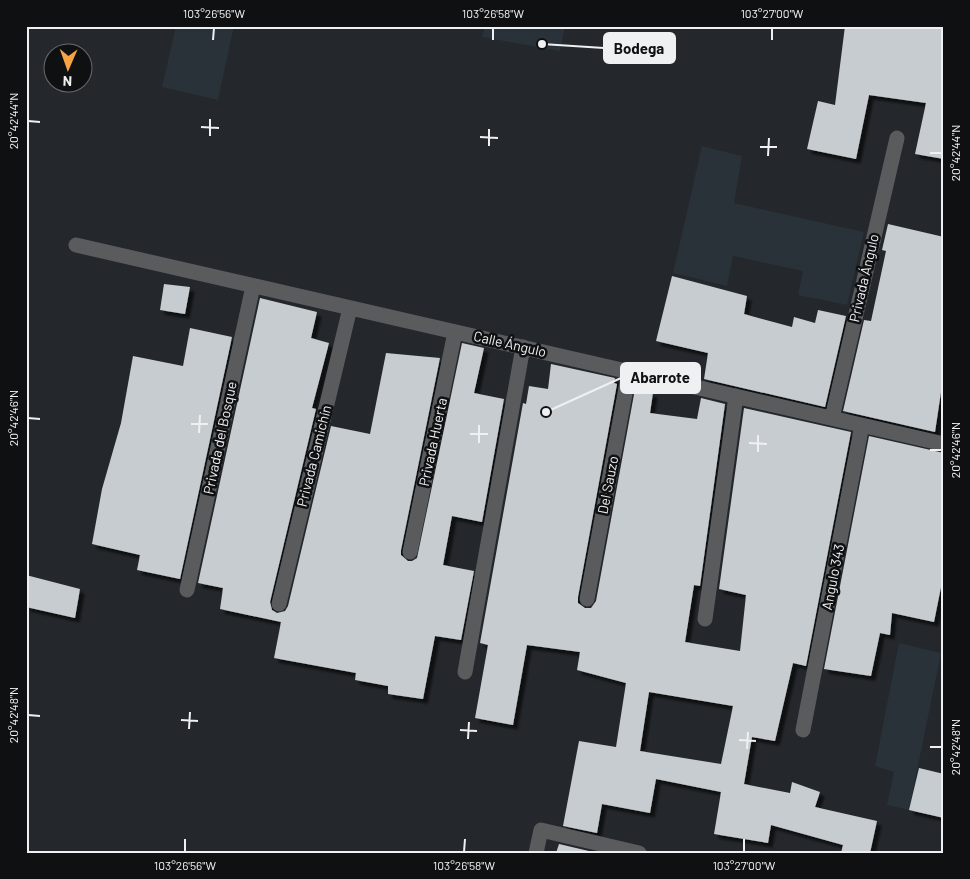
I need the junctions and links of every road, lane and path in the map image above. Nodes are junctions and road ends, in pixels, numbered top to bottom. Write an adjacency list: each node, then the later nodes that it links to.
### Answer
1 (897, 138): 9 (street, Privada Ángulo)
2 (76, 245): 3 (street, Calle Ángulo)
3 (253, 286): 4 (street, Calle Ángulo); 13 (street, Privada del Bosque)
4 (350, 308): 5 (street, Calle Ángulo); 15 (street, Privada Camichín)
5 (456, 332): 6 (street, Calle Ángulo); 12 (street, Privada Huerta)
6 (523, 347): 7 (street, Calle Ángulo); 17 (street)
7 (629, 372): 8 (street, Calle Ángulo); 14 (street, Del Sauzo)
8 (736, 396): 9 (street, Calle Ángulo); 16 (street)
9 (832, 418): 10 (street, Calle Ángulo)
10 (862, 425): 11 (street, Calle Ángulo); 18 (street, Angulo 343)
11 (944, 444)
12 (410, 552)
13 (188, 590)
14 (586, 599)
15 (278, 604)
16 (704, 619)
17 (465, 672)
18 (803, 730)
19 (536, 853): 20 (street)
20 (639, 853)

